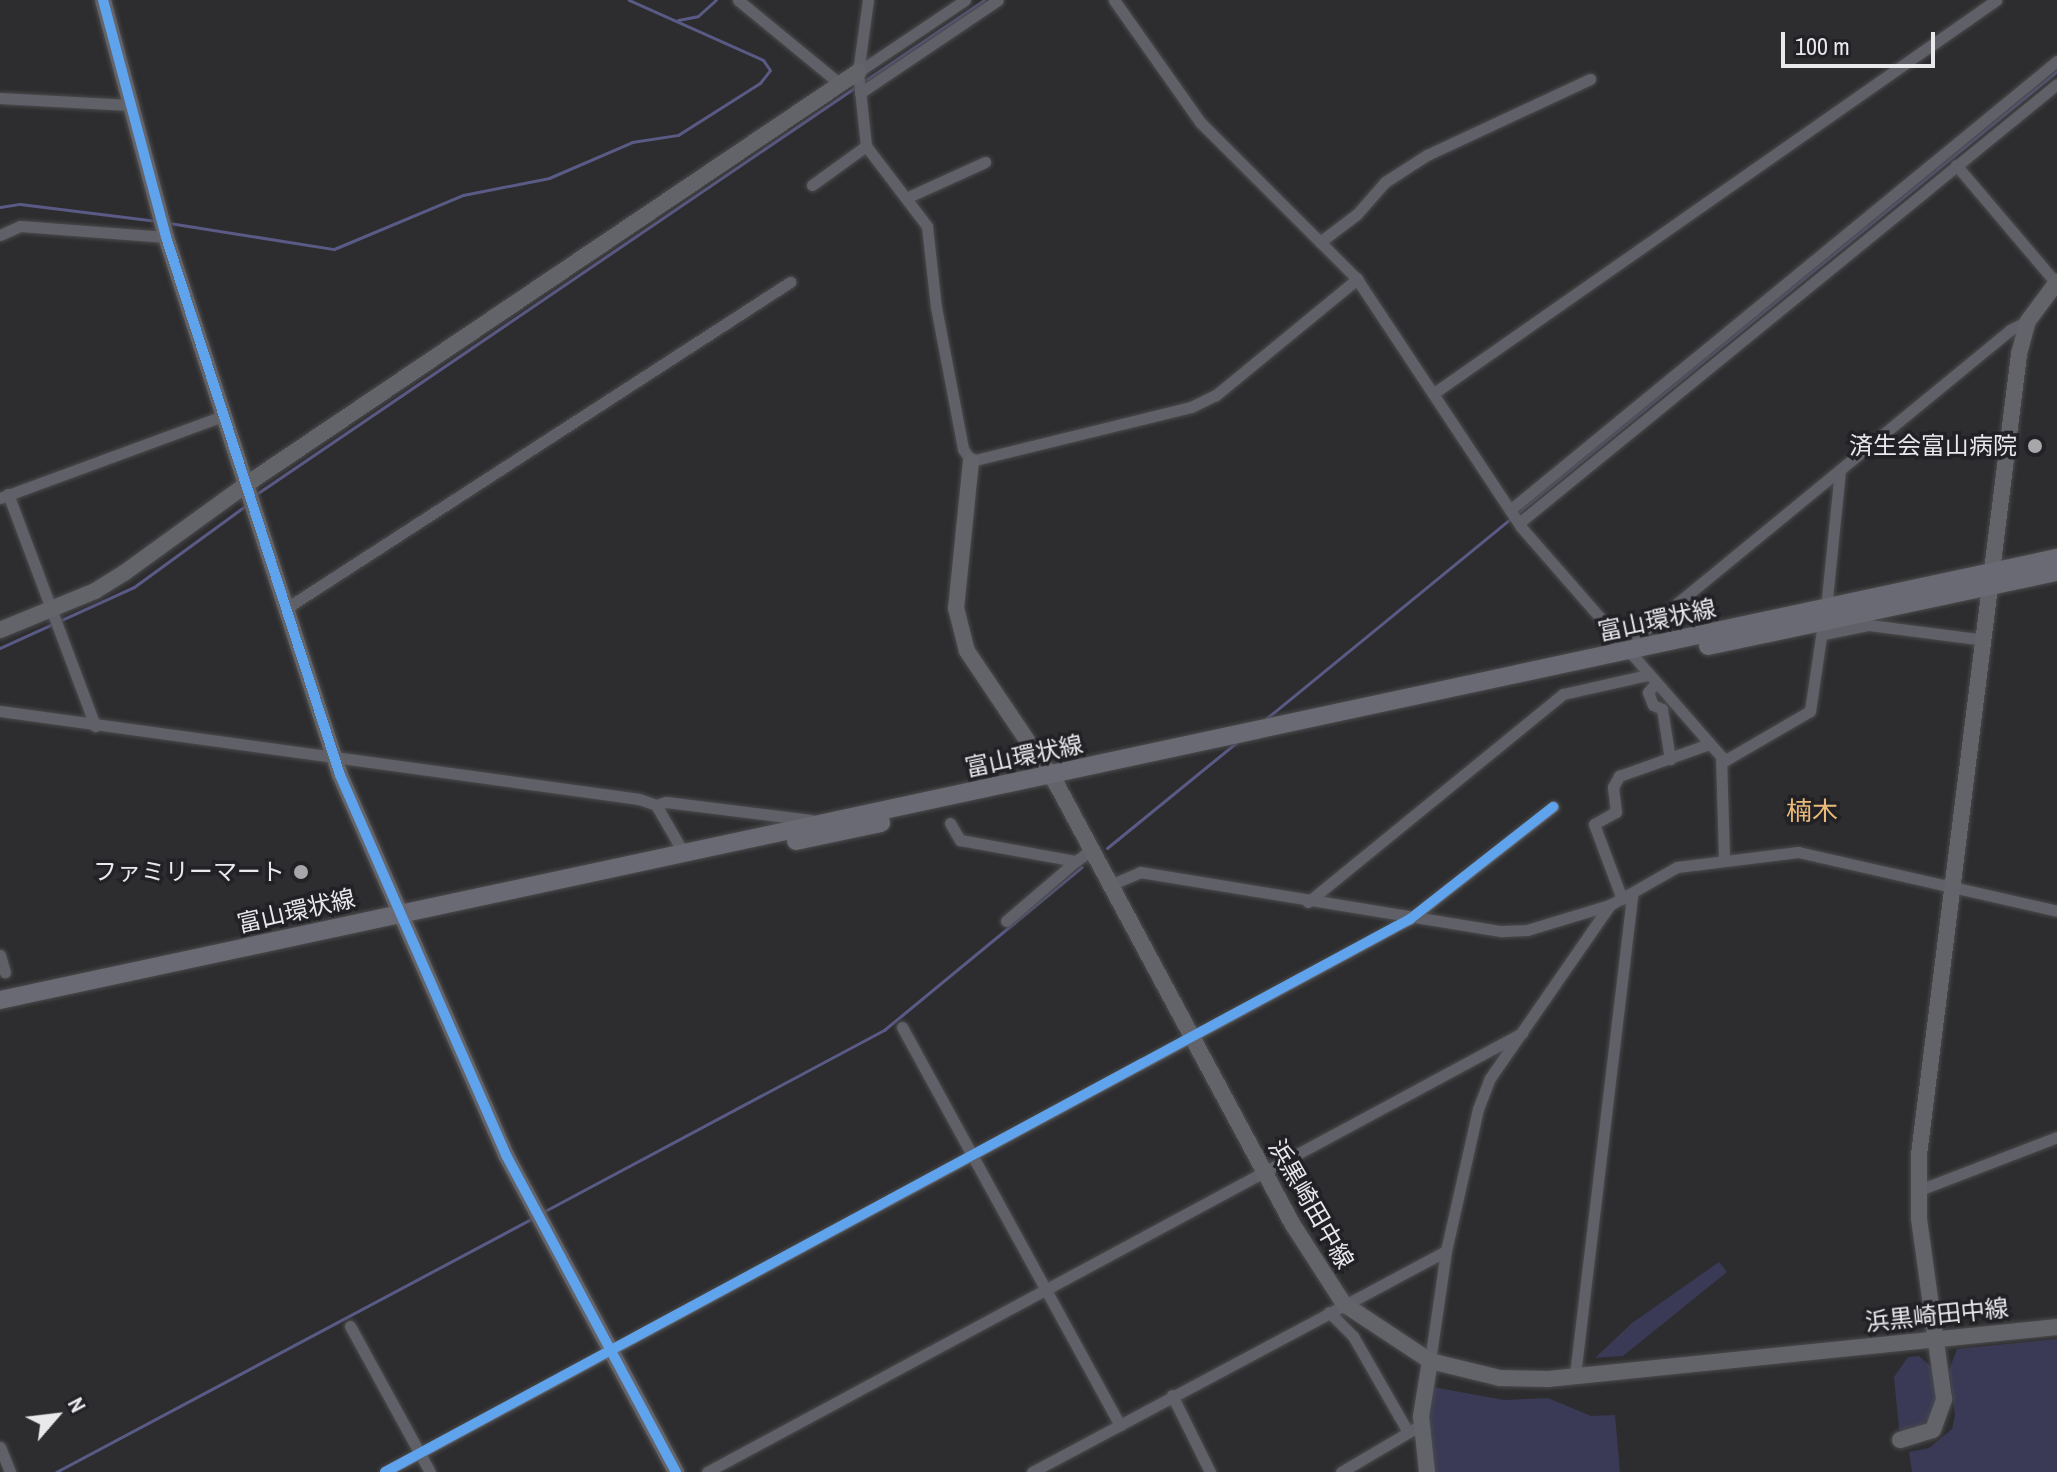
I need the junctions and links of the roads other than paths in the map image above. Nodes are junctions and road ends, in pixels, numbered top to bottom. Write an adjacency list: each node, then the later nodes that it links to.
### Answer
1 (103, 0): 15 (street)
2 (738, 0): 11 (street)
3 (868, 0): 9 (street)
4 (965, 0): 9 (street)
5 (998, 0): 13 (street)
6 (1114, 0): 23 (street)
7 (1996, 0): 30 (street)
8 (2057, 61): 24 (street)
9 (858, 72): 11 (street); 13 (street)
10 (1590, 79): 23 (street)
11 (839, 83): 34 (street)
12 (2057, 84): 18 (street)
13 (860, 93): 16 (street)
14 (0, 98): 15 (street)
15 (129, 105): 22 (street)
16 (866, 146): 19 (street); 20 (street)
17 (985, 162): 20 (street)
18 (1956, 165): 25 (street); 28 (street)
19 (812, 185)
20 (906, 198): 32 (street)
21 (0, 235): 22 (street)
22 (166, 237): 31 (street)
23 (1320, 242): 26 (street)
24 (1817, 259): 25 (street); 36 (street)
25 (1827, 272): 37 (street)
26 (1357, 279): 30 (street); 32 (street)
27 (790, 282): 42 (street)
28 (2056, 283): 29 (street)
29 (2028, 321): 33 (street); 40 (street)
30 (1434, 393): 36 (street)
31 (223, 416): 34 (street); 35 (street)
32 (971, 461): 53 (street, 浜黒崎田中線)
33 (1840, 470): 43 (street); 46 (street)
34 (244, 486): 41 (street); 42 (street)
35 (4, 496): 41 (street)
36 (1510, 510): 37 (street)
37 (1519, 523): 46 (street)
38 (2057, 558): 40 (main road, 富山環状線)
39 (2057, 572): 40 (main road, 富山環状線)
40 (1993, 578): 43 (main road, 富山環状線); 45 (street)
41 (51, 609): 44 (street); 48 (street)
42 (285, 609): 50 (street)
43 (1824, 622): 45 (street); 46 (main road, 富山環状線); 52 (street)
44 (0, 630)
45 (1985, 640): 63 (street)
46 (1641, 668): 49 (street); 51 (street); 53 (main road, 富山環状線); 65 (street)
47 (0, 711): 48 (street)
48 (95, 726): 50 (street)
49 (1709, 744): 51 (street); 52 (street)
50 (333, 756): 54 (street); 68 (street)
51 (1670, 759): 64 (street)
52 (1724, 761): 60 (street)
53 (1054, 780): 56 (main road, 富山環状線); 58 (street, 浜黒崎田中線); 68 (main road, 富山環状線)
54 (656, 805): 56 (street); 59 (street)
55 (1553, 807): 69 (street)
56 (824, 822): 59 (main road, 富山環状線)
57 (950, 823): 61 (street)
58 (1091, 850): 61 (street); 62 (street, 浜黒崎田中線)
59 (683, 852): 68 (main road, 富山環状線)
60 (1724, 859): 63 (street); 64 (street)
61 (1076, 861): 70 (street)
62 (1110, 885): 65 (street); 77 (street, 浜黒崎田中線)
63 (1951, 888): 67 (street); 81 (street)
64 (1627, 897): 66 (street); 90 (street)
65 (1308, 902): 69 (street)
66 (1610, 905): 69 (street); 76 (street)
67 (2057, 911)
68 (401, 918): 73 (main road, 富山環状線); 74 (main road, 富山環状線); 88 (street)
69 (1410, 919): 77 (street)
70 (1006, 921)
71 (0, 955): 72 (street)
72 (5, 972)
73 (0, 1000)
74 (0, 1011)
75 (902, 1027): 79 (street)
76 (1522, 1033): 80 (street); 82 (street)
77 (1192, 1038): 79 (street); 80 (street, 浜黒崎田中線)
78 (2057, 1137): 81 (street)
79 (970, 1156): 83 (street); 88 (street)
80 (1264, 1171): 83 (street); 84 (street, 浜黒崎田中線)
81 (1917, 1191): 87 (street)
82 (1446, 1251): 84 (street); 89 (street)
83 (1044, 1289): 92 (street); 101 (street)
84 (1336, 1308): 89 (street, 浜黒崎田中線); 91 (street); 93 (street)
85 (350, 1326): 96 (street)
86 (2057, 1327): 87 (street, 浜黒崎田中線)
87 (1937, 1339): 90 (street, 浜黒崎田中線); 94 (street)
88 (608, 1349): 96 (street); 100 (street)
89 (1430, 1361): 90 (street, 浜黒崎田中線); 93 (street)
90 (1575, 1375)
91 (1172, 1395): 92 (street); 103 (street)
92 (1120, 1425): 102 (street)
93 (1415, 1428): 104 (street); 105 (street)
94 (1900, 1440)
95 (0, 1447): 97 (street)
96 (420, 1453): 98 (street); 99 (street)
97 (10, 1472)
98 (385, 1472)
99 (430, 1472)
100 (676, 1472)
101 (707, 1472)
102 (1032, 1472)
103 (1210, 1472)
104 (1341, 1472)
105 (1427, 1472)

